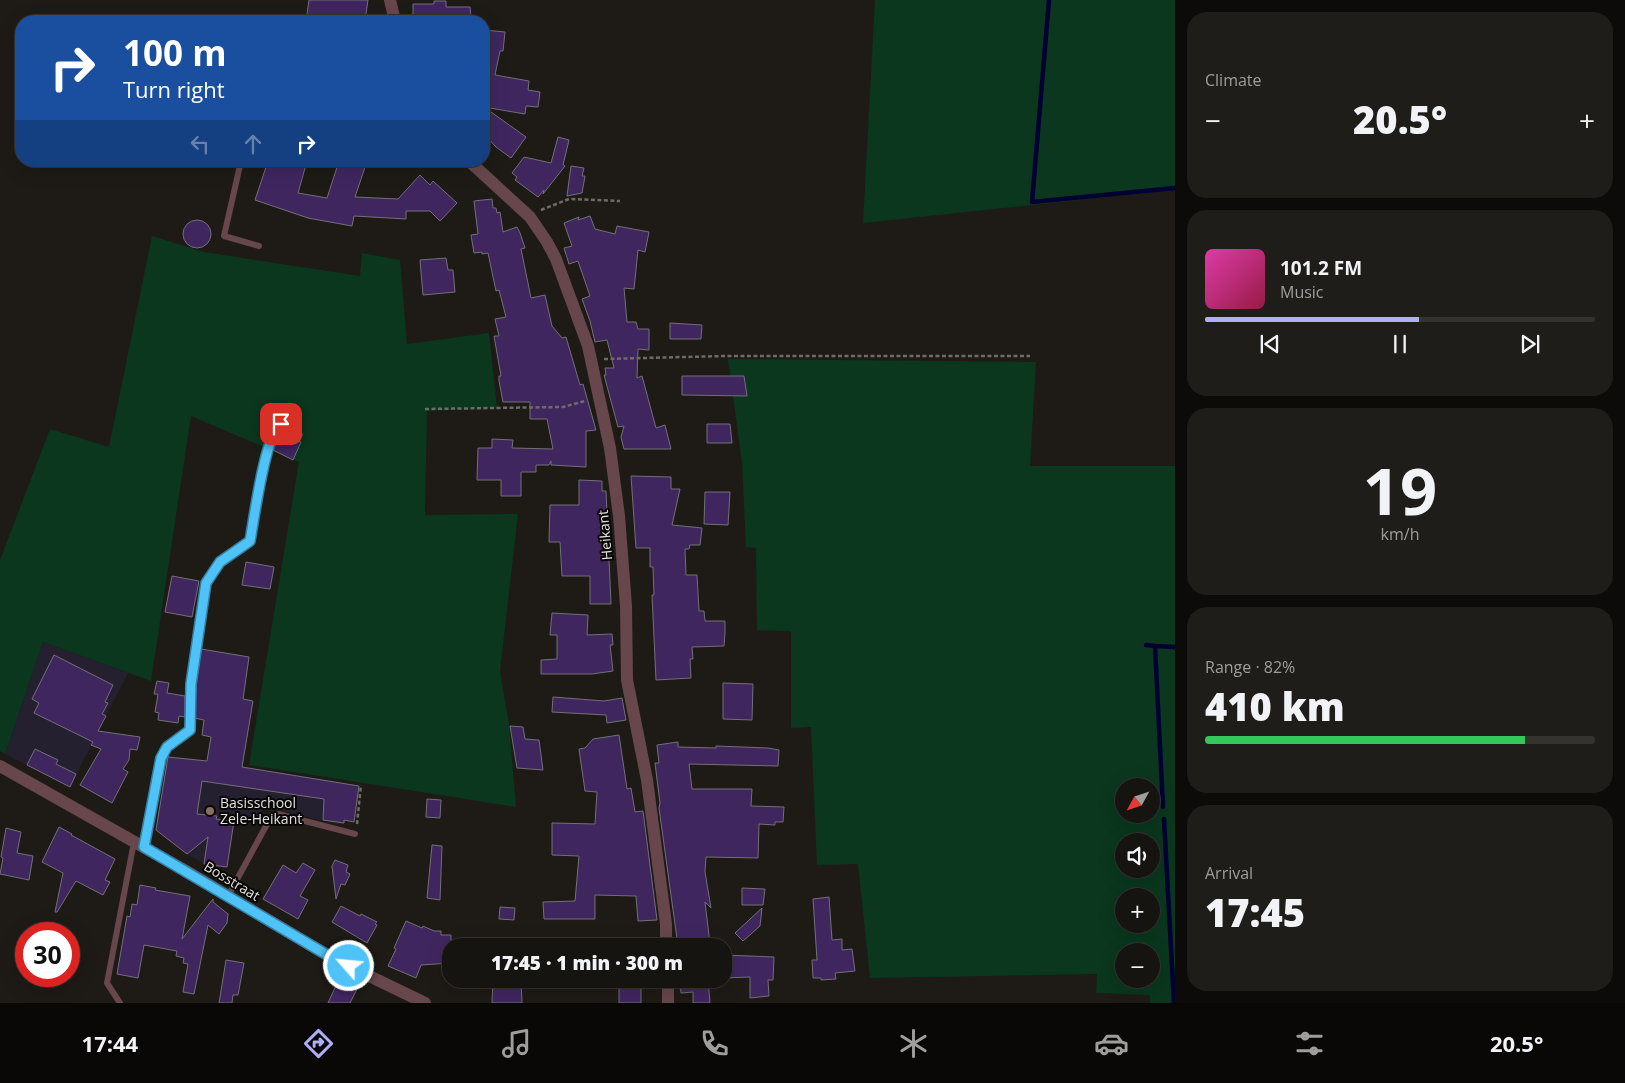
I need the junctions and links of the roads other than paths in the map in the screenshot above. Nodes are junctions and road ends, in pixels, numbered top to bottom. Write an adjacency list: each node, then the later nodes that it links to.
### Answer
1 (390, 0): 2 (street)
2 (394, 15)
3 (240, 167): 5 (lane)
4 (476, 167): 11 (street, Heikant)
5 (260, 246)
6 (300, 435): 9 (lane)
7 (0, 766): 9 (street, Bosstraat)
8 (355, 834): 10 (lane)
9 (139, 844): 10 (street, Bosstraat); 13 (lane)
10 (228, 896): 14 (street, Bosstraat)
11 (666, 938)
12 (668, 988): 15 (street)
13 (120, 1003)
14 (425, 1003)
15 (668, 1003)

